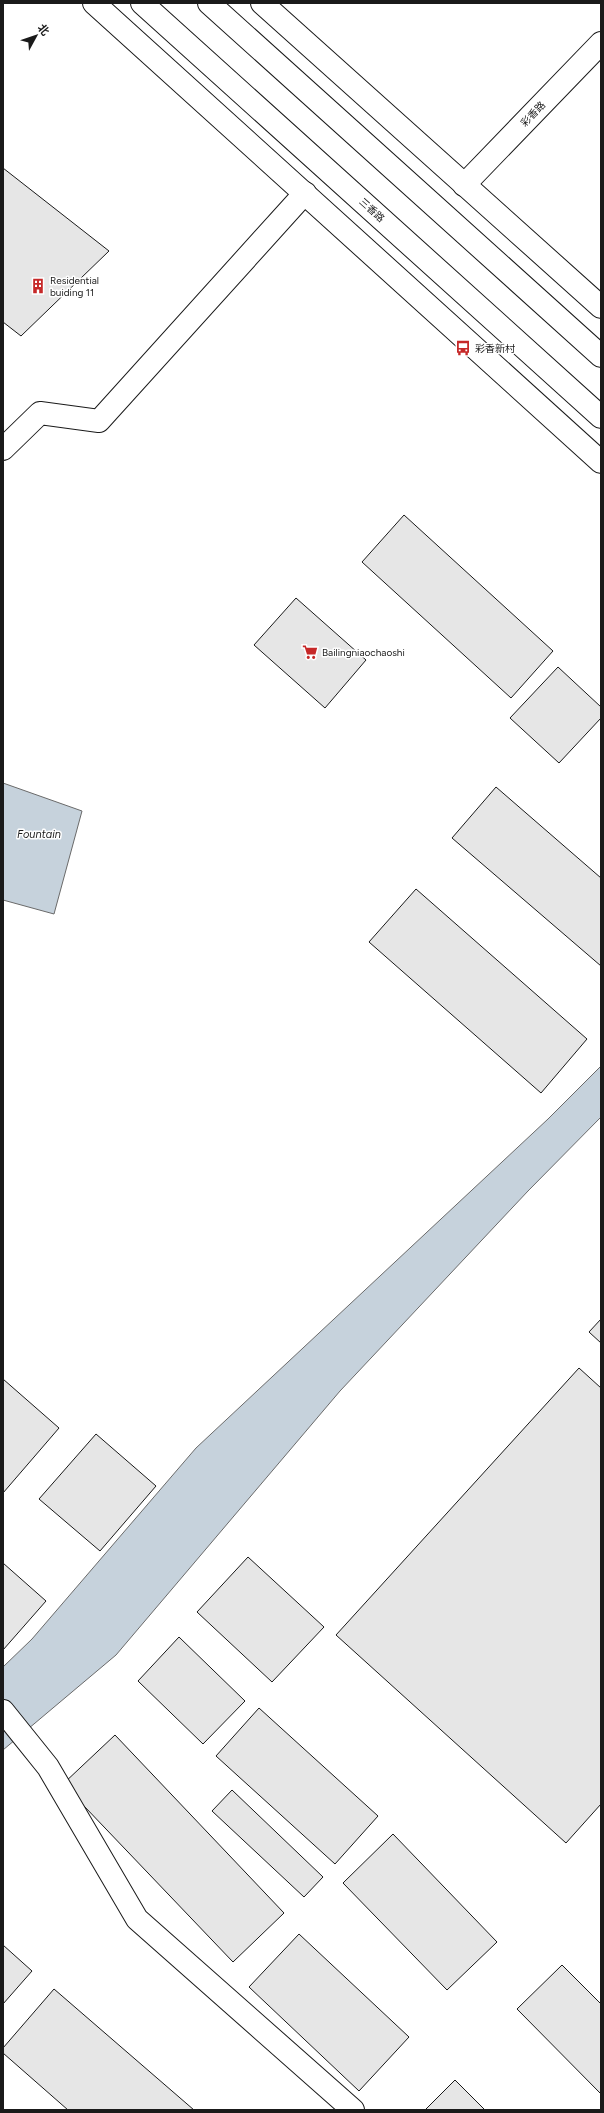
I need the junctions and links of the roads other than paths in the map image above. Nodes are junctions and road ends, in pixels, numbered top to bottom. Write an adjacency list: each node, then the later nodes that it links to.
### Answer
1 (94, 3): 7 (main road)
2 (142, 3): 10 (main road, 三香路)
3 (209, 3): 9 (main road)
4 (262, 3): 6 (main road)
5 (601, 43): 6 (main road, 彩香路)
6 (464, 185): 8 (main road)
7 (305, 193): 11 (main road); 12 (main road)
8 (601, 307)
9 (601, 356)
10 (601, 417)
11 (3, 449)
12 (601, 462)
13 (3, 1711): 14 (main road)
14 (354, 2110)

